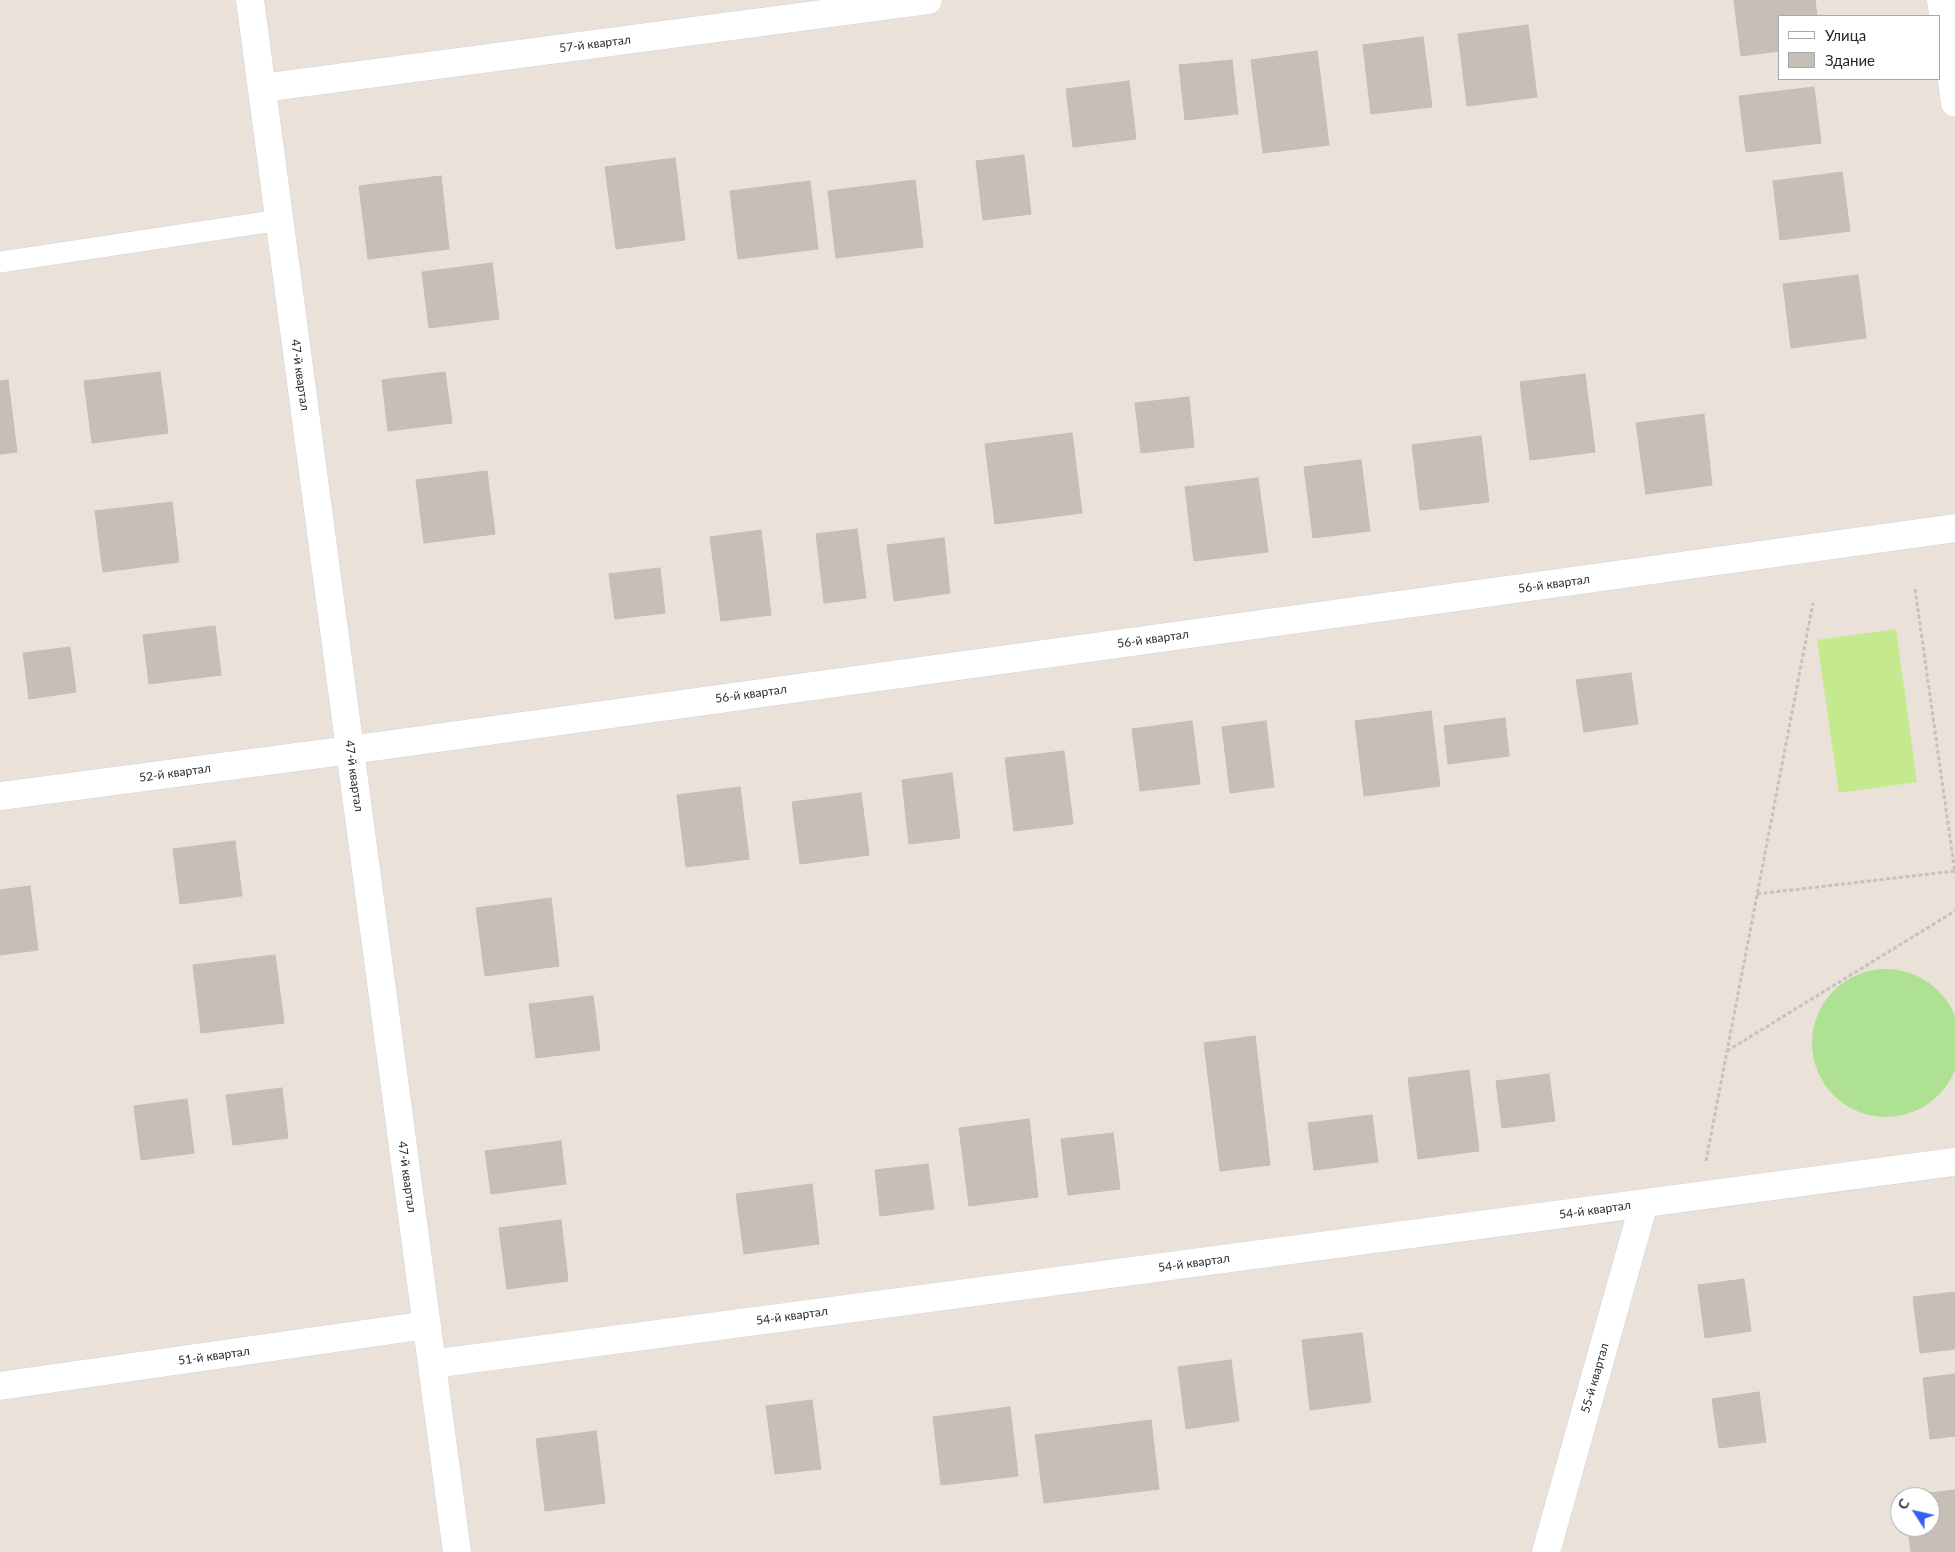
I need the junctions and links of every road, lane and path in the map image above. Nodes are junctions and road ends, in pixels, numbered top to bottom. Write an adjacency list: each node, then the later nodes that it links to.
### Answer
1 (250, 0): 4 (street, 47-й квартал)
2 (928, 0): 4 (street, 57-й квартал)
3 (1941, 0): 5 (street)
4 (262, 88): 6 (street, 47-й квартал)
5 (1955, 103)
6 (280, 220): 7 (lane); 11 (street, 47-й квартал)
7 (0, 262)
8 (1955, 528): 11 (street, 56-й квартал)
9 (1916, 589): 13 (path)
10 (1813, 603): 14 (path)
11 (350, 750): 12 (street, 52-й квартал); 20 (street, 47-й квартал)
12 (0, 796)
13 (1955, 872): 14 (path)
14 (1757, 894): 16 (path)
15 (1955, 911): 16 (path)
16 (1726, 1051): 17 (path)
17 (1706, 1161)
18 (1955, 1162): 19 (street, 54-й квартал)
19 (1644, 1203): 21 (street, 54-й квартал); 24 (street, 55-й квартал)
20 (427, 1325): 21 (street, 47-й квартал); 22 (street, 51-й квартал)
21 (432, 1364): 23 (street, 47-й квартал)
22 (0, 1386)
23 (457, 1552)
24 (1546, 1552)

